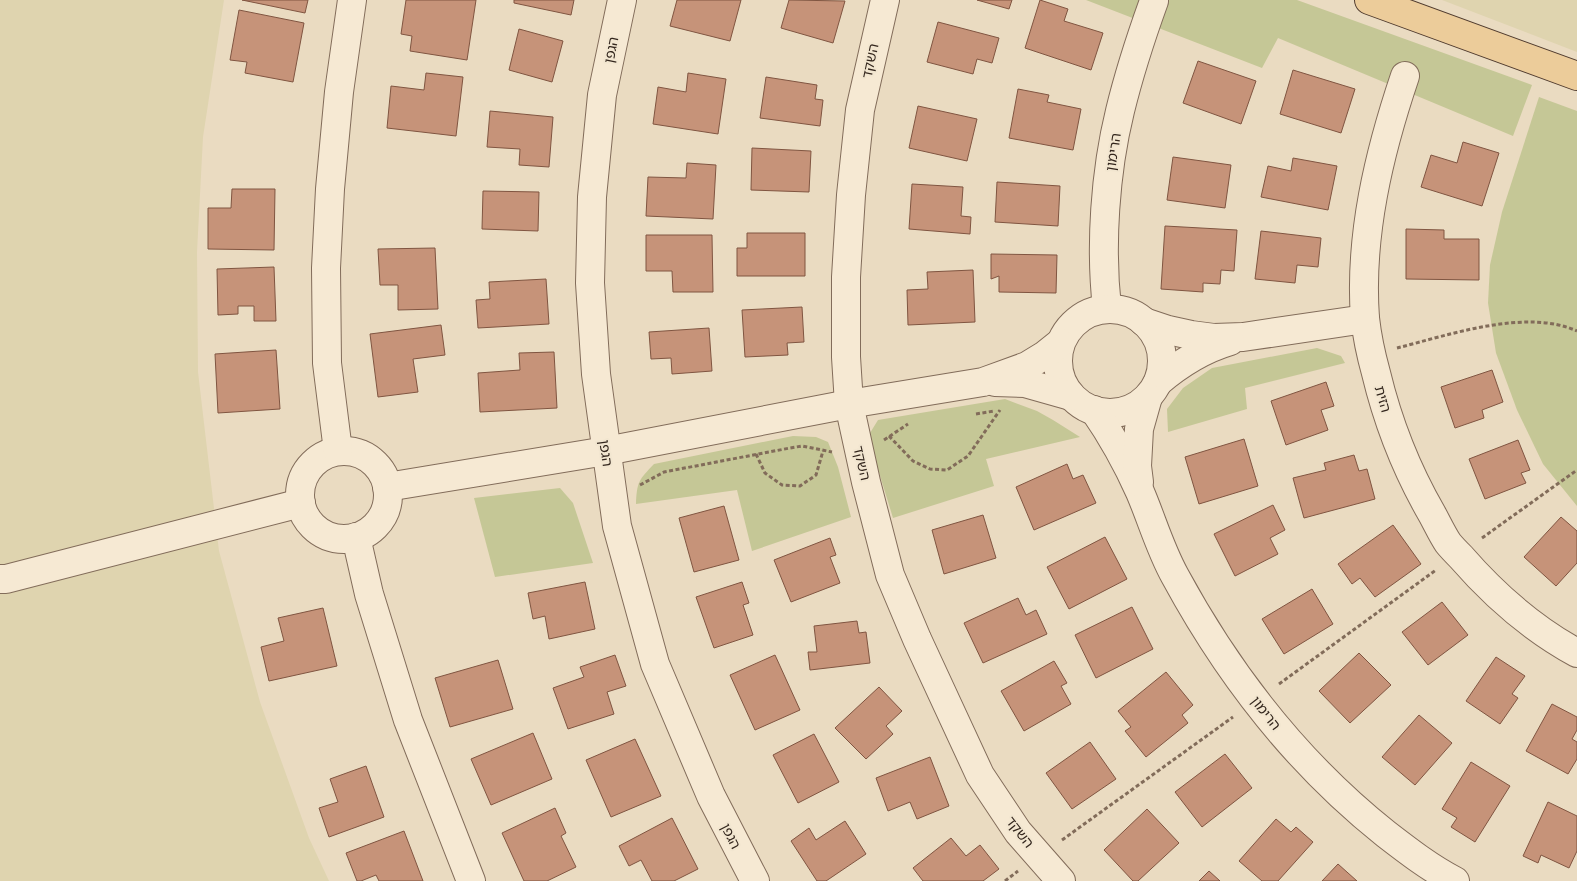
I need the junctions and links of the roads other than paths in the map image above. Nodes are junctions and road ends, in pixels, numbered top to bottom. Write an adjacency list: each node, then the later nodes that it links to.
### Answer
1 (352, 0): 18 (street)
2 (622, 0): 19 (street, הגפן)
3 (885, 0): 16 (street, השקד)
4 (1369, 0): 7 (main road)
5 (1154, 1): 8 (street, הרימון)
6 (1405, 76): 9 (street, הזית)
7 (1577, 76)
8 (1107, 308): 10 (street); 12 (street)
9 (1365, 319): 11 (street); 25 (street, הזית)
10 (1144, 322): 11 (street); 14 (street)
11 (1243, 337): 14 (street)
12 (1060, 343): 13 (street); 15 (street)
13 (984, 382): 15 (street); 16 (street)
14 (1153, 389): 17 (street); 21 (street, הרימון)
15 (1071, 396): 17 (street)
16 (849, 404): 19 (street); 28 (street, השקד)
17 (1094, 410): 21 (street, הרימון)
18 (338, 451): 20 (street); 22 (street)
19 (606, 452): 20 (street); 27 (street, הגפן)
20 (387, 486): 23 (street)
21 (1140, 494): 29 (street, הרימון)
22 (301, 503): 23 (street); 24 (street)
23 (356, 537): 26 (street)
24 (0, 579)
25 (1577, 654)
26 (471, 881)
27 (755, 881)
28 (1060, 881)
29 (1455, 881)

